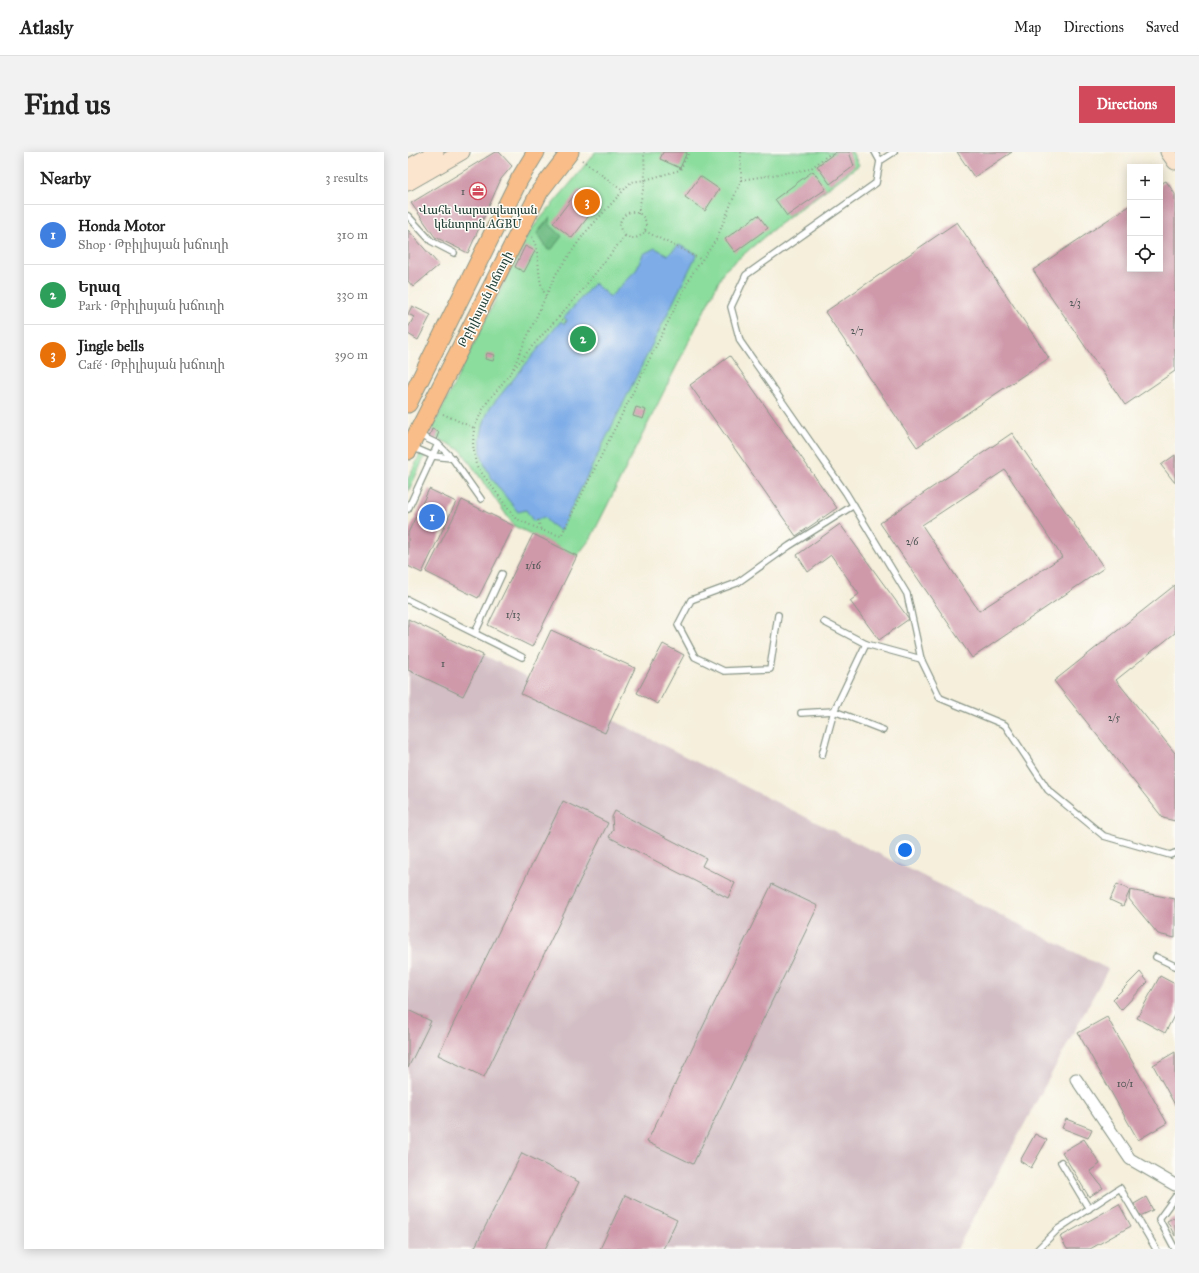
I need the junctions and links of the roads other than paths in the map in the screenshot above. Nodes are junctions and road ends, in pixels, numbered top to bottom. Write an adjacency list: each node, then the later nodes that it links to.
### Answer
1 (436, 152): 10 (main road)
2 (462, 152): 11 (main road)
3 (875, 152): 8 (lane)
4 (894, 152): 8 (lane)
5 (1168, 152): 9 (main road)
6 (530, 154): 14 (main road, Թբիլիսյան խճուղի)
7 (575, 155): 15 (main road, Թբիլիսյան խճուղի)
8 (880, 161): 20 (lane)
9 (1175, 162)
10 (408, 167)
11 (408, 183)
12 (408, 216): 13 (lane)
13 (454, 253)
14 (408, 404)
15 (412, 444): 16 (lane); 17 (lane)
16 (438, 444): 17 (lane); 18 (lane)
17 (432, 456): 18 (lane); 21 (lane)
18 (452, 458): 19 (lane)
19 (482, 499)
20 (854, 505): 24 (lane); 29 (lane)
21 (408, 509)
22 (502, 574): 26 (lane)
23 (408, 600): 26 (lane)
24 (778, 615)
25 (824, 622): 27 (lane)
26 (475, 633): 28 (lane)
27 (866, 644): 29 (lane); 30 (lane)
28 (522, 657)
29 (921, 658): 34 (lane)
30 (834, 712): 31 (lane); 32 (lane); 33 (lane)
31 (801, 713)
32 (883, 730)
33 (822, 755)
34 (1175, 854)
35 (1156, 957): 36 (lane)
36 (1175, 966)
37 (1076, 1079): 39 (street)
38 (1061, 1162): 41 (lane)
39 (1175, 1185)
40 (1175, 1197): 44 (lane)
41 (1089, 1208): 42 (lane); 43 (lane)
42 (1038, 1249)
43 (1156, 1249)
44 (1175, 1249)

